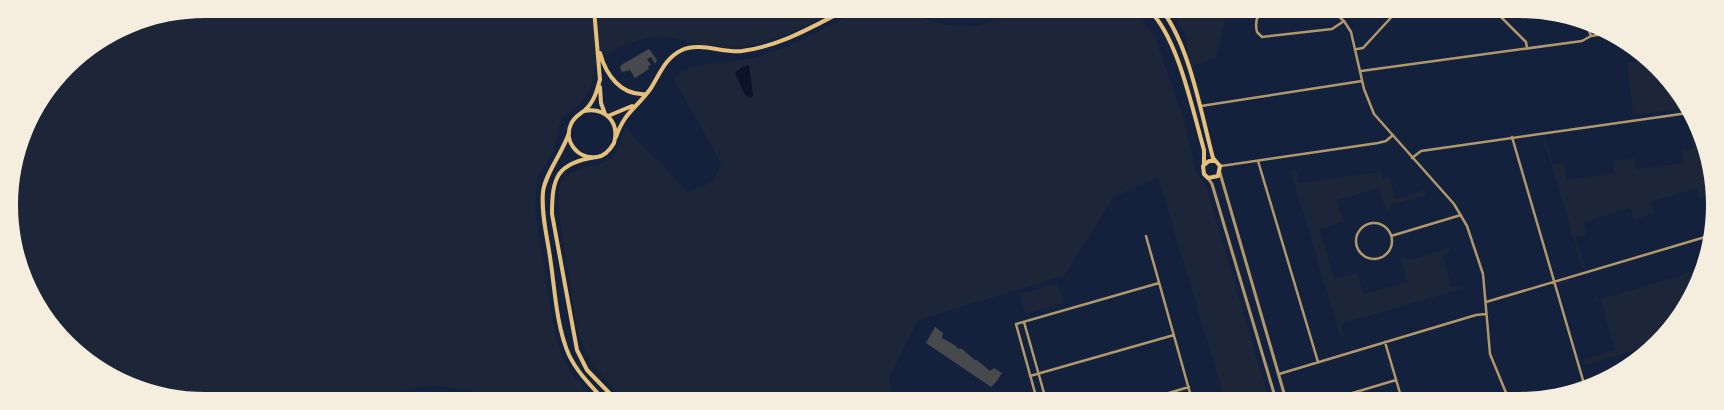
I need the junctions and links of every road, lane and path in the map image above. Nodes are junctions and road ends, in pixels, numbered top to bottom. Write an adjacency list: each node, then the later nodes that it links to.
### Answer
1 (595, 18): 13 (main road)
2 (828, 18): 19 (main road)
3 (1155, 18): 33 (main road)
4 (1167, 18): 21 (main road)
5 (1258, 18): 9 (street)
6 (1340, 18): 9 (street)
7 (1391, 18): 15 (street)
8 (1502, 18): 14 (street)
9 (1344, 21): 15 (street)
10 (1589, 31): 12 (street)
11 (1598, 35): 12 (street)
12 (1591, 36): 14 (street)
13 (597, 45): 17 (main road); 19 (main road)
14 (1527, 48): 16 (street)
15 (1357, 49): 16 (street)
16 (1361, 71): 18 (street)
17 (600, 79): 22 (main road); 23 (main road)
18 (1362, 81): 21 (street); 26 (street)
19 (646, 94): 20 (main road)
20 (634, 105): 23 (main road); 27 (main road)
21 (1199, 106): 32 (main road)
22 (584, 112): 23 (main road); 25 (main road)
23 (606, 114): 27 (main road)
24 (1682, 114): 28 (street)
25 (569, 133): 29 (main road); 55 (main road)
26 (1393, 135): 30 (street); 31 (street)
27 (616, 137): 29 (main road)
28 (1512, 137): 30 (street); 42 (street)
29 (596, 157): 56 (main road)
30 (1412, 158): 37 (street)
31 (1258, 160): 34 (street); 48 (street)
32 (1215, 161): 33 (main road); 34 (main road)
33 (1204, 164): 36 (main road)
34 (1220, 166): 35 (main road)
35 (1220, 172): 36 (main road); 50 (street)
36 (1208, 178): 61 (street)
37 (1461, 215): 39 (street); 43 (street)
38 (1146, 236): 41 (street)
39 (1391, 236): 39 (street)
40 (1704, 238): 42 (street)
41 (1159, 283): 45 (street); 46 (street)
42 (1554, 283): 43 (street); 53 (street)
43 (1486, 302): 44 (street)
44 (1486, 314): 47 (street); 65 (street)
45 (1024, 321): 49 (street); 51 (street)
46 (1174, 335): 49 (street); 54 (street)
47 (1384, 342): 48 (street); 52 (street)
48 (1318, 362): 50 (street)
49 (1039, 373): 51 (street); 58 (street)
50 (1279, 374): 62 (street)
51 (1030, 376): 57 (street)
52 (1396, 380): 63 (street); 64 (street)
53 (1583, 381)
54 (1189, 387): 59 (street); 60 (street)
55 (597, 392)
56 (608, 392)
57 (1035, 392)
58 (1044, 392)
59 (1172, 392)
60 (1190, 392)
61 (1274, 392)
62 (1284, 392)
63 (1356, 392)
64 (1400, 392)
65 (1505, 392)

